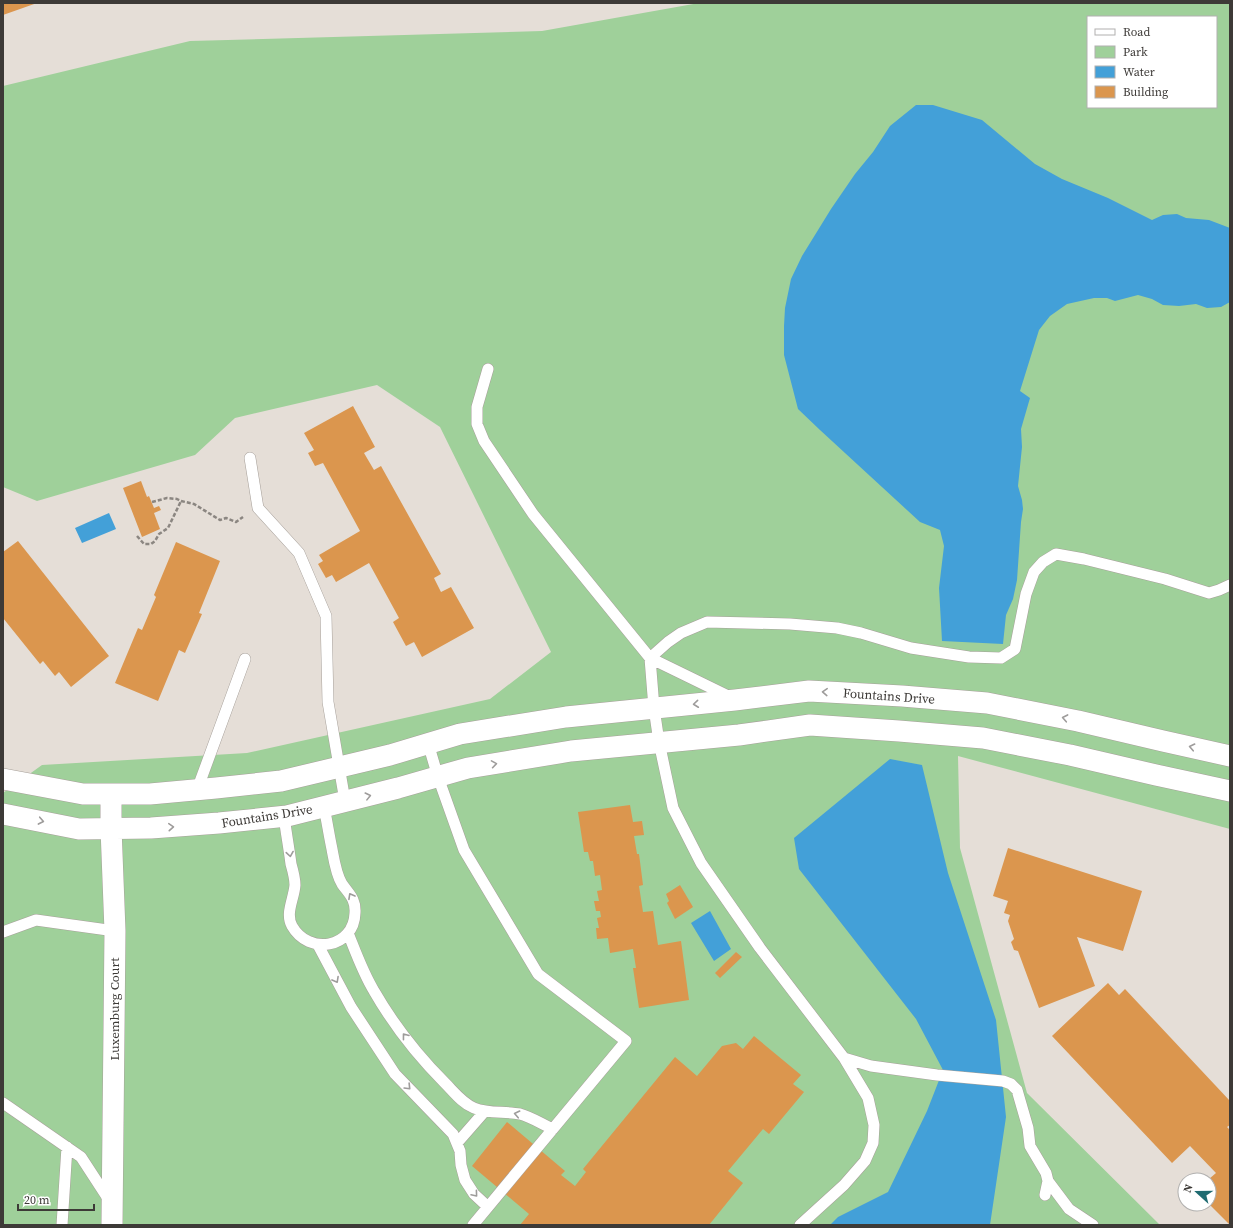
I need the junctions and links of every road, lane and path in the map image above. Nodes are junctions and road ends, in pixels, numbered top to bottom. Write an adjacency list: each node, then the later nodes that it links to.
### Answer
1 (488, 369): 8 (lane)
2 (250, 458): 5 (lane)
3 (181, 501): 4 (path); 5 (path); 6 (path)
4 (152, 502)
5 (258, 508): 17 (lane)
6 (137, 536)
7 (1230, 586): 8 (lane)
8 (650, 658): 10 (lane); 11 (lane)
9 (245, 659): 20 (lane)
10 (735, 700): 11 (street, Fountains Drive, one-way to 11); 16 (street, Fountains Drive, one-way to 10)
11 (654, 708): 12 (street, Fountains Drive); 13 (lane)
12 (544, 720): 14 (street, Fountains Drive); 15 (street)
13 (659, 742): 15 (street, Fountains Drive); 21 (street, Fountains Drive); 32 (lane)
14 (428, 743): 17 (street, Fountains Drive); 18 (lane)
15 (551, 754): 18 (street, Fountains Drive, one-way to 15)
16 (1230, 756)
17 (339, 767): 20 (street, Fountains Drive); 23 (lane)
18 (438, 776): 23 (street, Fountains Drive, one-way to 18); 35 (lane)
19 (3, 779): 22 (street, Fountains Drive)
20 (197, 790): 22 (street, Fountains Drive)
21 (1230, 791)
22 (111, 794): 27 (street, Luxemburg Court)
23 (345, 801): 24 (street, Fountains Drive)
24 (324, 807): 26 (street, Fountains Drive); 30 (lane, one-way to 24)
25 (3, 814): 27 (street, Fountains Drive, one-way to 27)
26 (284, 816): 27 (street, Fountains Drive, one-way to 26); 31 (lane, one-way to 31)
27 (111, 828): 28 (street, Luxemburg Court)
28 (115, 931): 29 (lane); 41 (street, Luxemburg Court)
29 (3, 932)
30 (348, 933): 31 (lane); 34 (lane, one-way to 30)
31 (318, 945): 36 (lane, one-way to 36)
32 (844, 1058): 38 (lane); 44 (lane)
33 (3, 1103): 37 (lane)
34 (485, 1111): 35 (lane, one-way to 34); 36 (lane)
35 (553, 1129): 40 (lane)
36 (457, 1143): 40 (lane, one-way to 40)
37 (67, 1147): 41 (lane); 42 (lane)
38 (1048, 1181): 39 (lane); 45 (lane)
39 (1045, 1195)
40 (488, 1207): 43 (lane)
41 (112, 1216)
42 (62, 1225)
43 (473, 1225)
44 (800, 1225)
45 (1093, 1225)

